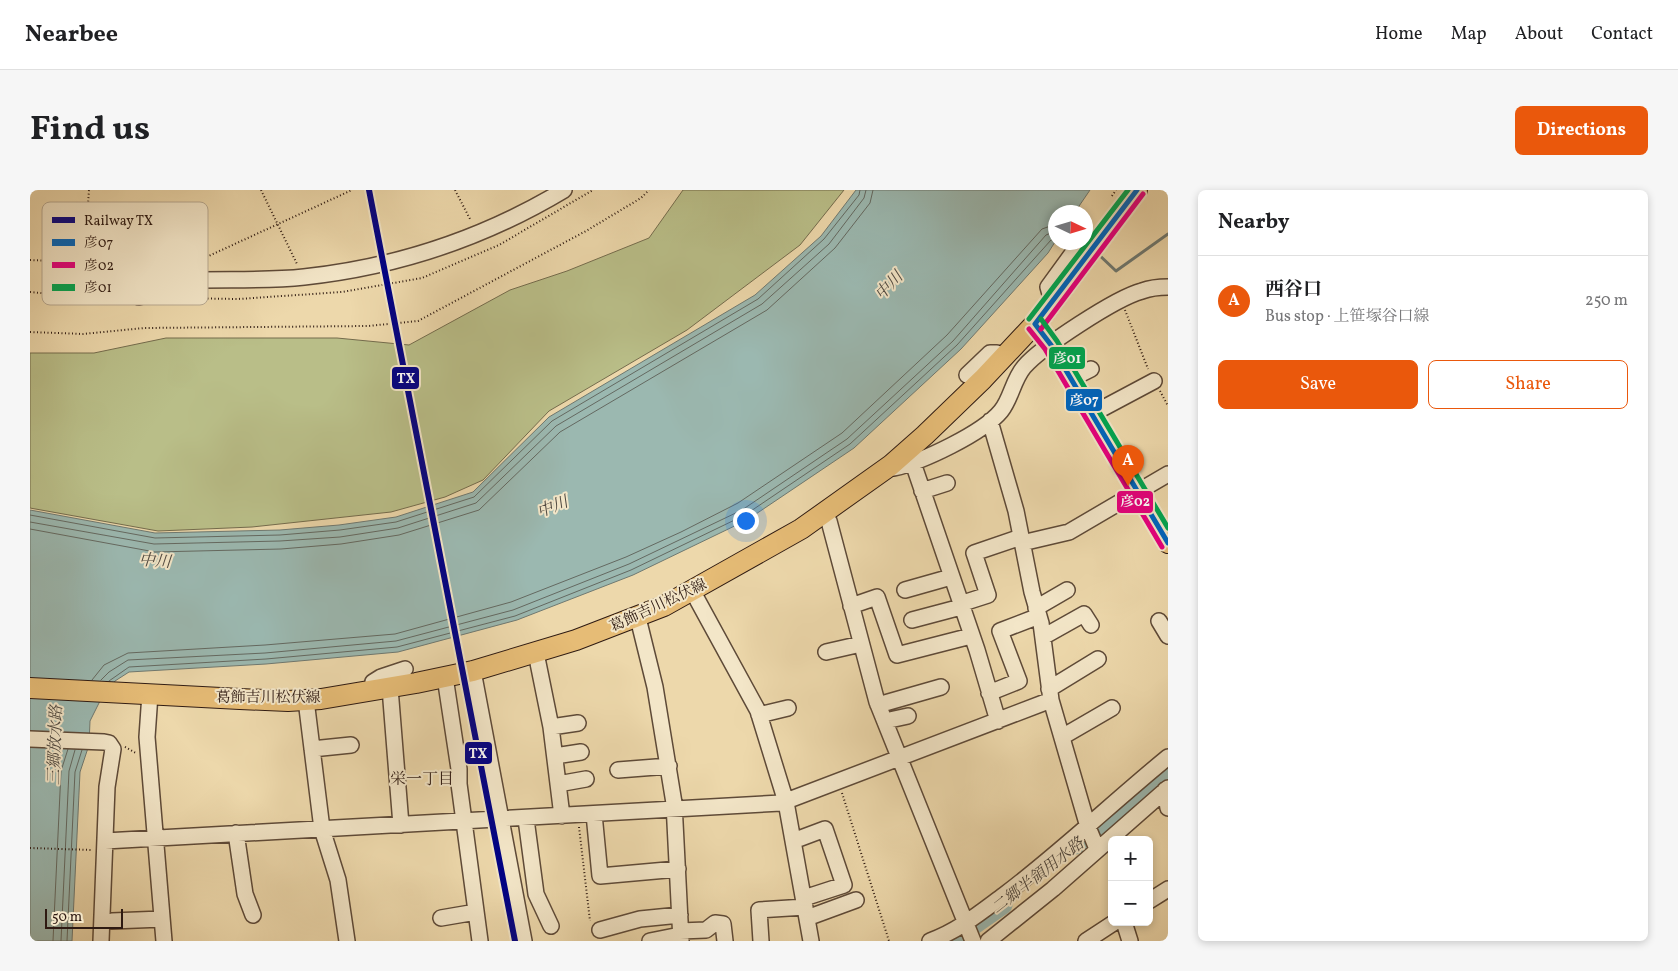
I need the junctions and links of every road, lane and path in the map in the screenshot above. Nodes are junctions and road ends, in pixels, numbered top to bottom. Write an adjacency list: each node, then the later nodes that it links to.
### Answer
1 (261, 190): 7 (path)
2 (352, 190): 7 (path)
3 (455, 190): 8 (path)
4 (564, 190): 8 (street)
5 (649, 190): 17 (path)
6 (1137, 190): 14 (main road, 葛飾吉川松伏線)
7 (278, 226): 10 (path); 11 (path)
8 (477, 234): 11 (street)
9 (1072, 254): 14 (street)
10 (208, 257)
11 (303, 277): 12 (street)
12 (208, 280)
13 (1168, 286): 15 (street)
14 (1056, 299): 16 (main road, 葛飾吉川松伏線)
15 (1121, 299): 18 (street); 23 (path)
16 (1035, 324): 18 (main road); 19 (main road, 葛飾吉川松伏線)
17 (30, 332)
18 (1050, 345): 22 (main road); 26 (street)
19 (1003, 358): 21 (street); 28 (main road, 葛飾吉川松伏線)
20 (1091, 369): 22 (street)
21 (967, 375)
22 (1071, 379): 25 (main road)
23 (1154, 381): 24 (path); 25 (street)
24 (1168, 406)
25 (1092, 414): 32 (main road)
26 (990, 421): 27 (street); 34 (street)
27 (913, 463): 28 (street); 31 (street)
28 (891, 465): 33 (main road, 葛飾吉川松伏線)
29 (1168, 474): 32 (street)
30 (947, 483): 31 (street)
31 (922, 491): 36 (street)
32 (1138, 492): 34 (street); 35 (main road)
33 (824, 514): 39 (main road, 葛飾吉川松伏線); 41 (street)
34 (1022, 540): 40 (street); 42 (street)
35 (1168, 543)
36 (951, 576): 37 (street); 40 (street)
37 (905, 590)
38 (1067, 590): 42 (street)
39 (693, 592): 43 (main road, 葛飾吉川松伏線); 67 (street)
40 (961, 605): 44 (street); 47 (street)
41 (851, 606): 47 (street); 50 (street)
42 (1038, 612): 49 (street); 60 (street)
43 (638, 618): 52 (main road, 葛飾吉川松伏線); 83 (street)
44 (912, 620)
45 (1159, 621): 48 (street)
46 (1091, 624): 49 (street)
47 (971, 636): 60 (street)
48 (1168, 636)
49 (1044, 637): 62 (street)
50 (861, 644): 51 (street); 64 (street)
51 (826, 652)
52 (536, 653): 55 (main road, 葛飾吉川松伏線); 72 (street)
53 (1098, 659): 62 (street)
54 (405, 669): 59 (street)
55 (473, 671): 56 (main road, 葛飾吉川松伏線); 96 (street)
56 (445, 677): 59 (main road, 葛飾吉川松伏線); 97 (street)
57 (941, 687): 64 (street)
58 (30, 688): 61 (main road, 葛飾吉川松伏線)
59 (382, 689): 63 (main road, 葛飾吉川松伏線); 98 (street)
60 (989, 693): 70 (street)
61 (150, 694): 63 (main road, 葛飾吉川松伏線); 82 (street)
62 (1050, 694): 70 (street); 73 (street)
63 (306, 700): 77 (street)
64 (878, 705): 69 (street)
65 (788, 708): 67 (street)
66 (1112, 708): 73 (street)
67 (759, 715): 89 (street)
68 (908, 716): 69 (street)
69 (885, 721): 81 (street)
70 (998, 721): 81 (street)
71 (578, 723): 72 (street)
72 (551, 727): 79 (street)
73 (1062, 737): 99 (street)
74 (30, 739): 104 (street)
75 (351, 744): 77 (street)
76 (119, 748): 82 (path)
77 (312, 749): 100 (street)
78 (581, 752): 79 (street)
79 (555, 756): 87 (street)
80 (1168, 757): 99 (street)
81 (900, 758): 86 (street); 118 (street)
82 (149, 761): 102 (street)
83 (669, 766): 84 (street); 91 (street)
84 (618, 770)
85 (586, 779): 87 (street)
86 (838, 781): 89 (street); 133 (path)
87 (558, 784): 93 (street)
88 (1167, 789): 90 (street); 106 (street)
89 (786, 802): 91 (street); 103 (street)
90 (1168, 808)
91 (675, 810): 92 (street); 107 (street)
92 (594, 814): 94 (street); 107 (street)
93 (562, 816): 94 (street); 95 (street)
94 (578, 816): 122 (path)
95 (526, 819): 96 (street); 119 (street)
96 (501, 820): 97 (street); 128 (street)
97 (465, 822): 98 (street); 112 (street)
98 (401, 825): 100 (street)
99 (1088, 827): 106 (street); 118 (street)
100 (322, 829): 101 (street); 126 (street)
101 (236, 833): 102 (street); 113 (street)
102 (155, 838): 104 (street); 116 (street)
103 (793, 841): 111 (street); 111 (street)
104 (99, 846): 105 (path); 124 (street)
105 (30, 848)
106 (1097, 849): 136 (street)
107 (678, 869): 114 (street)
108 (1168, 889): 109 (street)
109 (1153, 898)
110 (856, 900): 111 (street)
111 (805, 908): 131 (street); 132 (street)
112 (476, 912): 115 (street); 127 (street)
113 (253, 914)
114 (680, 915): 122 (street); 123 (street)
115 (441, 918)
116 (162, 919): 117 (street); 125 (street)
117 (112, 922)
118 (965, 924): 134 (street); 135 (street)
119 (551, 926)
120 (1109, 926): 137 (street)
121 (1125, 926): 138 (street)
122 (595, 927)
123 (681, 936): 129 (street); 130 (street)
124 (101, 941)
125 (164, 941)
126 (347, 941)
127 (480, 941)
128 (524, 941)
129 (650, 941)
130 (725, 941)
131 (761, 941)
132 (811, 941)
133 (890, 941)
134 (930, 941)
135 (973, 941)
136 (988, 941)
137 (1086, 941)
138 (1130, 941)

